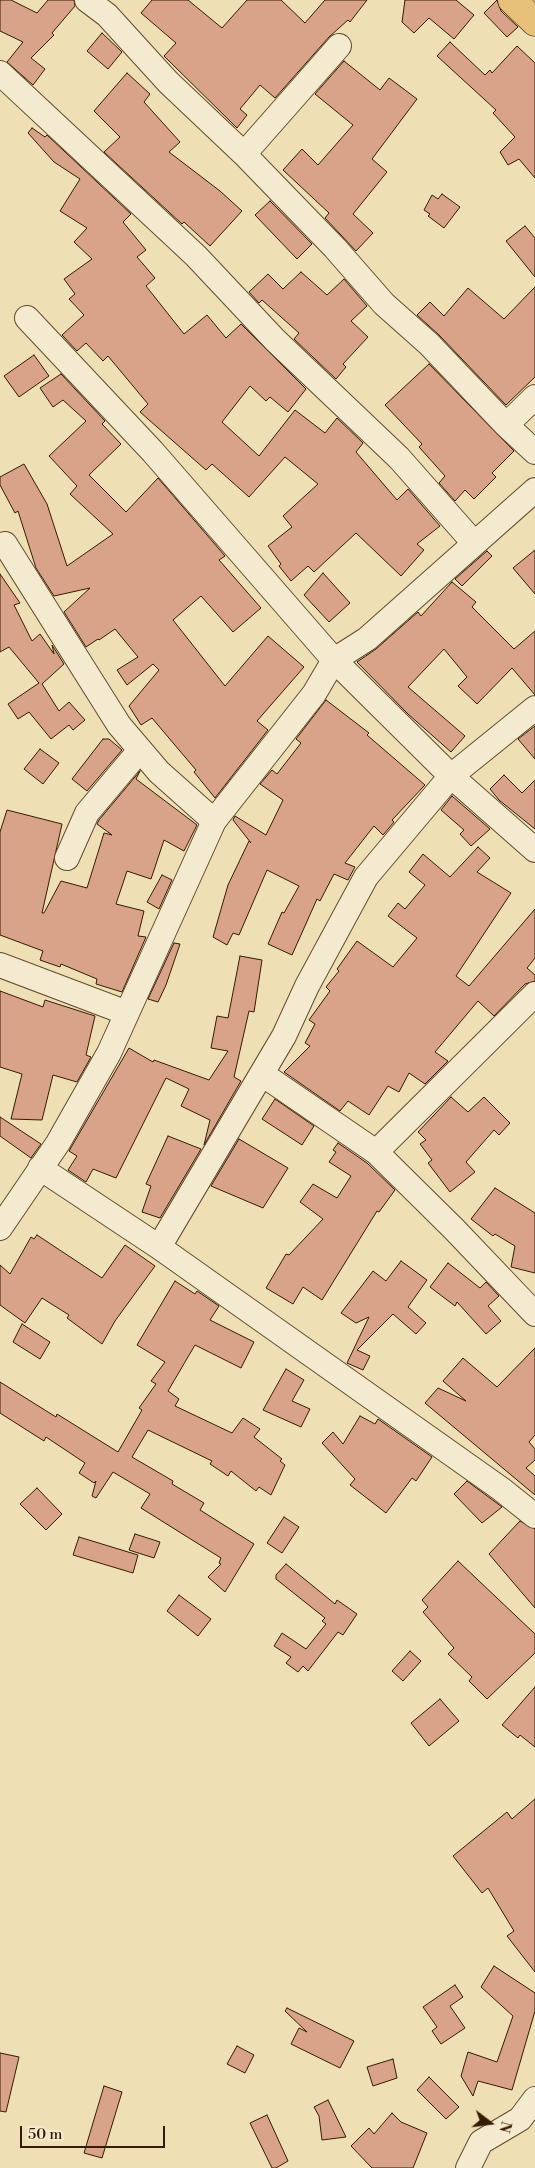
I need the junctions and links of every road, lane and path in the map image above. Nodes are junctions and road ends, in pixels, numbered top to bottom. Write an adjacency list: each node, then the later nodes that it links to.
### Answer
1 (87, 0): 2 (street)
2 (113, 8): 5 (street)
3 (339, 46): 5 (street)
4 (0, 73): 11 (street)
5 (244, 154): 8 (street)
6 (27, 318): 13 (street)
7 (535, 397): 8 (street)
8 (506, 425): 9 (street)
9 (535, 452)
10 (535, 490): 11 (street)
11 (474, 543): 13 (street)
12 (5, 544): 15 (street)
13 (334, 660): 16 (street); 17 (street)
14 (535, 708): 16 (street)
15 (140, 750): 17 (street); 19 (street)
16 (451, 776): 18 (street); 23 (street)
17 (214, 821): 22 (street)
18 (535, 850)
19 (67, 858)
20 (0, 965): 22 (street)
21 (535, 994): 24 (street)
22 (128, 1012): 25 (street)
23 (262, 1074): 24 (street); 27 (street)
24 (376, 1152): 28 (street)
25 (40, 1168): 26 (street); 27 (street)
26 (0, 1228)
27 (159, 1247): 29 (street)
28 (535, 1314)
29 (535, 1516)
30 (535, 2099): 31 (street)
31 (468, 2168)

